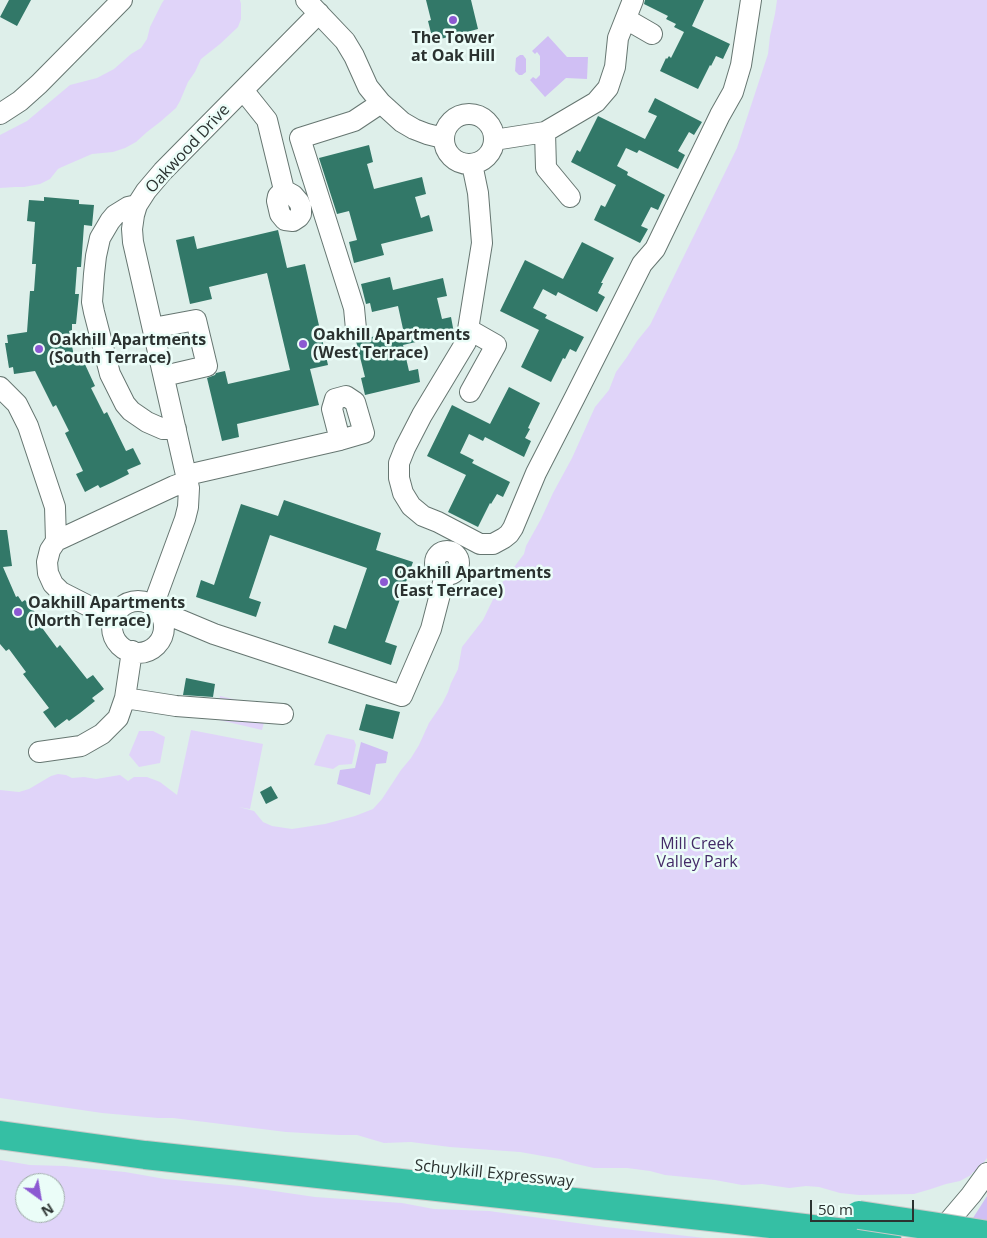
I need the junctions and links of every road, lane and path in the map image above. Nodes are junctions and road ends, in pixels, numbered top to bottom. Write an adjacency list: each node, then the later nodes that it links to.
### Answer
1 (122, 0): 9 (street)
2 (633, 0): 5 (street)
3 (751, 0): 19 (street)
4 (312, 7): 7 (street, Oakwood Drive); 8 (street)
5 (626, 18): 6 (street); 10 (street)
6 (652, 34)
7 (244, 90): 14 (street); 16 (street, Oakwood Drive)
8 (381, 103): 11 (street); 18 (street)
9 (0, 114)
10 (545, 132): 12 (street); 15 (street)
11 (444, 138): 12 (street); 13 (street)
12 (494, 140): 13 (street)
13 (472, 164): 19 (street)
14 (284, 190)
15 (570, 197)
16 (137, 206): 17 (street, Oakwood Drive); 23 (street)
17 (153, 328): 20 (street, Oakwood Drive); 20 (street)
18 (356, 329)
19 (468, 329): 22 (street)
20 (164, 376): 23 (street, Oakwood Drive)
21 (0, 387): 26 (street)
22 (470, 392)
23 (176, 429): 25 (street, Oakwood Drive)
24 (340, 440): 25 (street)
25 (187, 478): 26 (street); 28 (street, Oakwood Drive)
26 (56, 541): 29 (street)
27 (445, 575): 28 (street)
28 (156, 608): 29 (street); 30 (street, Oakwood Drive)
29 (114, 619): 30 (street)
30 (132, 652): 31 (street)
31 (125, 698): 32 (street); 33 (street)
32 (283, 714)
33 (39, 752)
34 (0, 1116): 37 (highway, Schuylkill Expressway)
35 (0, 1135): 37 (highway, Schuylkill Expressway)
36 (987, 1173): 40 (street)
37 (853, 1224): 38 (highway, Schuylkill Expressway, bridge); 39 (highway, Schuylkill Expressway)
38 (987, 1236)
39 (887, 1238)
40 (934, 1238)

